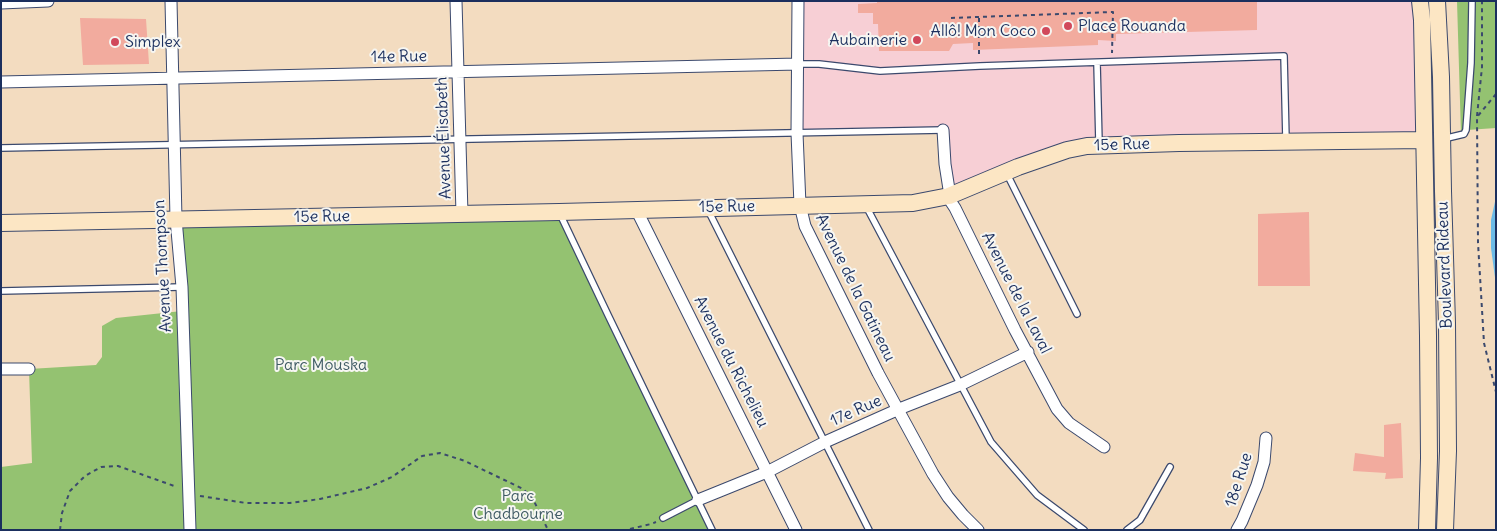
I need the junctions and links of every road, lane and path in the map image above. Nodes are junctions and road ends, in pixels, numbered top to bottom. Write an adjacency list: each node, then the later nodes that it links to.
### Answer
1 (48, 1): 9 (street)
2 (171, 1): 17 (street, Avenue Thompson)
3 (456, 1): 16 (street, Avenue Élisabeth)
4 (798, 1): 14 (street, Avenue de la Gatineau)
5 (1420, 1): 25 (street, Boulevard Rideau)
6 (1437, 1): 24 (street, Boulevard Rideau)
7 (1472, 1): 24 (lane)
8 (1482, 1): 20 (path)
9 (1, 3)
10 (951, 18): 11 (path)
11 (979, 18): 12 (path); 15 (path)
12 (1112, 62): 13 (lane); 26 (lane)
13 (1097, 63): 15 (lane); 28 (lane)
14 (798, 64): 15 (lane); 16 (street, 14e Rue); 22 (street, Avenue de la Gatineau)
15 (980, 66)
16 (458, 72): 17 (street, 14e Rue); 23 (street, Avenue Élisabeth)
17 (173, 78): 18 (street, 14e Rue); 27 (street, Avenue Thompson)
18 (1, 82)
19 (1496, 94): 20 (path)
20 (1477, 117): 47 (path)
21 (943, 130): 22 (lane); 31 (street, Avenue de la Laval)
22 (797, 133): 23 (lane); 33 (street, Avenue de la Gatineau)
23 (460, 139): 27 (lane); 37 (street, Avenue Élisabeth)
24 (1442, 139): 25 (street, 15e Rue); 70 (street, Boulevard Rideau)
25 (1424, 140): 26 (street, 15e Rue); 69 (street, Boulevard Rideau)
26 (1286, 142): 28 (street, 15e Rue)
27 (174, 145): 29 (lane); 38 (street, Avenue Thompson)
28 (1099, 145): 30 (street, 15e Rue)
29 (1, 148)
30 (1006, 172): 31 (street, 15e Rue); 42 (lane)
31 (949, 196): 32 (street, 15e Rue); 43 (street, Avenue de la Laval)
32 (865, 204): 33 (street, 15e Rue); 46 (lane)
33 (800, 205): 34 (street, 15e Rue); 48 (street, Avenue de la Gatineau)
34 (706, 207): 35 (street, 15e Rue); 50 (lane)
35 (636, 209): 36 (street, 15e Rue); 53 (street, Avenue du Richelieu)
36 (559, 212): 37 (street, 15e Rue); 55 (lane)
37 (462, 214): 38 (street, 15e Rue)
38 (176, 220): 39 (street, 15e Rue); 40 (street, Avenue Thompson)
39 (1, 224)
40 (182, 287): 41 (lane); 54 (street, Avenue Thompson)
41 (1, 291)
42 (1077, 314)
43 (1028, 352): 46 (street, 17e Rue); 51 (street, Avenue de la Laval)
44 (1, 369): 45 (street)
45 (29, 369)
46 (960, 385): 48 (street, 17e Rue); 66 (lane)
47 (1496, 392)
48 (899, 409): 50 (street, 17e Rue); 65 (street, Avenue de la Gatineau)
49 (1266, 438): 68 (street, 18e Rue)
50 (825, 442): 53 (street, 17e Rue); 64 (lane)
51 (1104, 447)
52 (1170, 467): 67 (lane)
53 (767, 472): 55 (street, 17e Rue); 63 (street, Avenue du Richelieu)
54 (189, 491): 59 (path); 60 (street, Avenue Thompson); 61 (path)
55 (698, 500): 56 (lane); 62 (lane)
56 (663, 518)
57 (651, 524): 58 (path)
58 (630, 529)
59 (60, 530)
60 (190, 530)
61 (548, 530)
62 (712, 530)
63 (796, 530)
64 (869, 530)
65 (978, 530)
66 (1084, 530)
67 (1127, 530)
68 (1237, 530)
69 (1427, 530)
70 (1445, 530)

